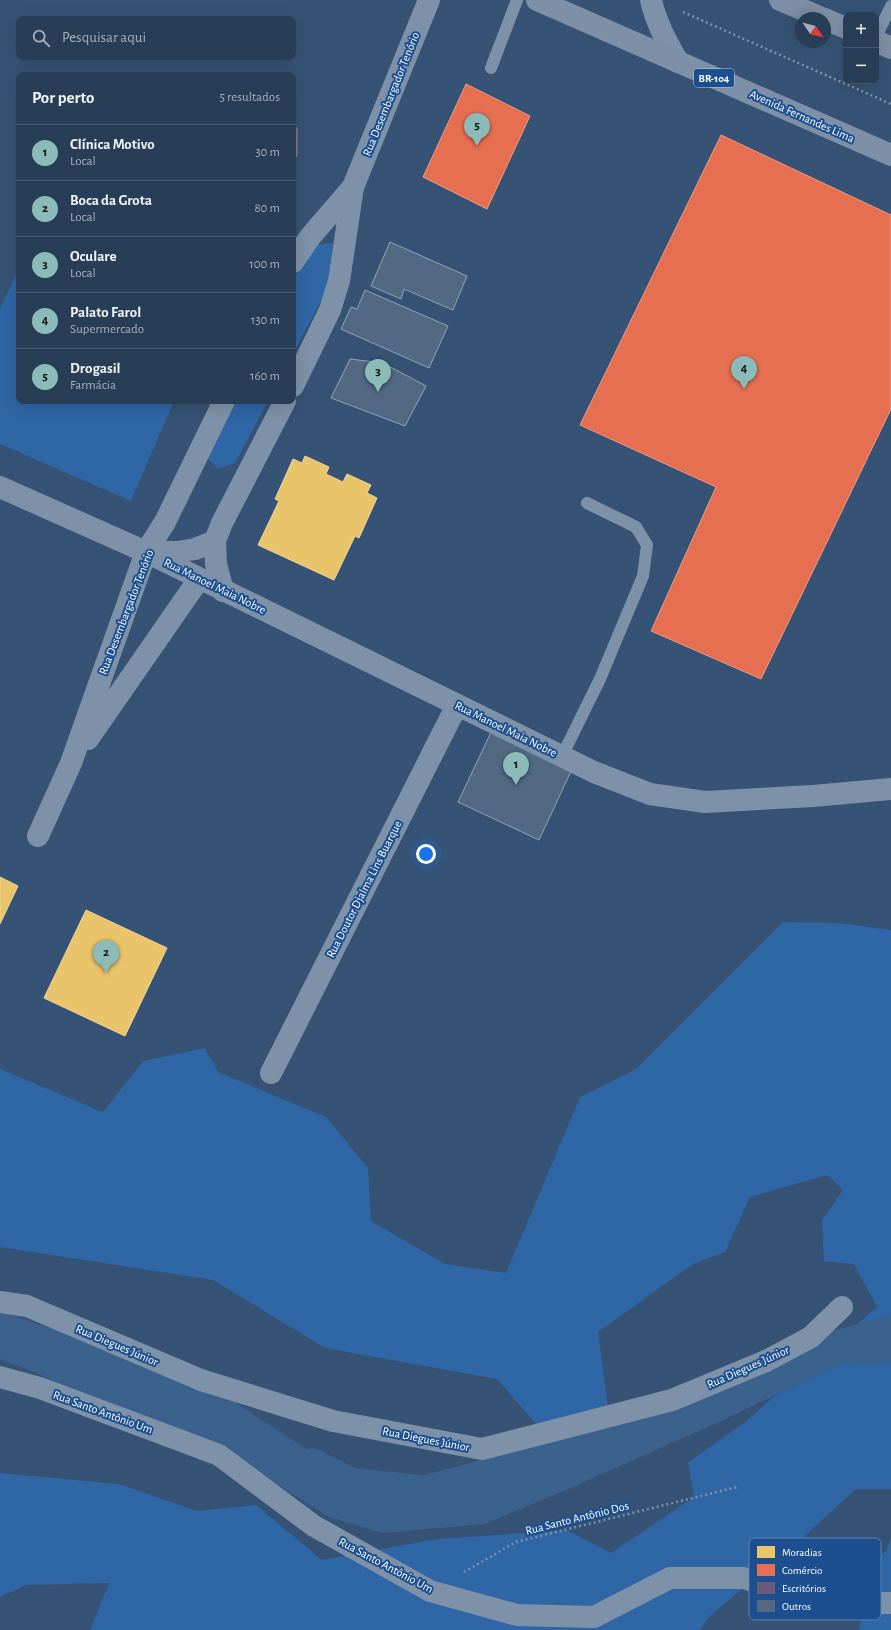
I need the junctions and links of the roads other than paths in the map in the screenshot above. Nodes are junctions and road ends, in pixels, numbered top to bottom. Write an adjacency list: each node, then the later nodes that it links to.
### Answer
1 (429, 0): 16 (street, Rua Desembargador Tenório)
2 (517, 0): 14 (lane)
3 (536, 0): 13 (highway, Avenida Fernandes Lima / BR-104)
4 (651, 0): 13 (street)
5 (780, 0): 7 (highway)
6 (891, 6): 10 (lane)
7 (808, 12)
8 (831, 22): 9 (highway)
9 (843, 27)
10 (879, 31)
11 (879, 42): 12 (highway)
12 (891, 48)
13 (678, 62): 15 (highway, Avenida Fernandes Lima / BR-104)
14 (491, 68)
15 (891, 155)
16 (353, 187): 17 (street, Rua Desembargador Tenório); 18 (street, Rua Desembargador Tenório)
17 (296, 258)
18 (296, 380)
19 (223, 404): 24 (street, Rua Desembargador Tenório)
20 (283, 404): 23 (street)
21 (0, 487): 24 (street, Rua Manoel Maia Nobre)
22 (587, 503): 28 (lane)
23 (215, 542): 24 (street, Rua Manoel Maia Nobre); 26 (street)
24 (146, 552): 25 (street, Rua Manoel Maia Nobre); 29 (street, Rua Desembargador Tenório)
25 (199, 578): 26 (street, Rua Manoel Maia Nobre); 29 (street, Rua Desembargador Tenório)
26 (223, 591): 27 (street, Rua Manoel Maia Nobre)
27 (457, 705): 28 (street, Rua Manoel Maia Nobre); 32 (street, Rua Doutor Djalma Lins Buarque)
28 (562, 756): 30 (street, Rua Manoel Maia Nobre)
29 (71, 763): 31 (street, Rua Desembargador Tenório)
30 (891, 789)
31 (38, 836)
32 (272, 1073)
33 (0, 1302): 34 (street, Rua Diegues Júnior)
34 (842, 1307)
35 (0, 1377): 36 (street, Rua Santo Antônio Um)
36 (749, 1580)
37 (881, 1603): 38 (street, Rua Santo Antônio Um)
38 (891, 1603)

